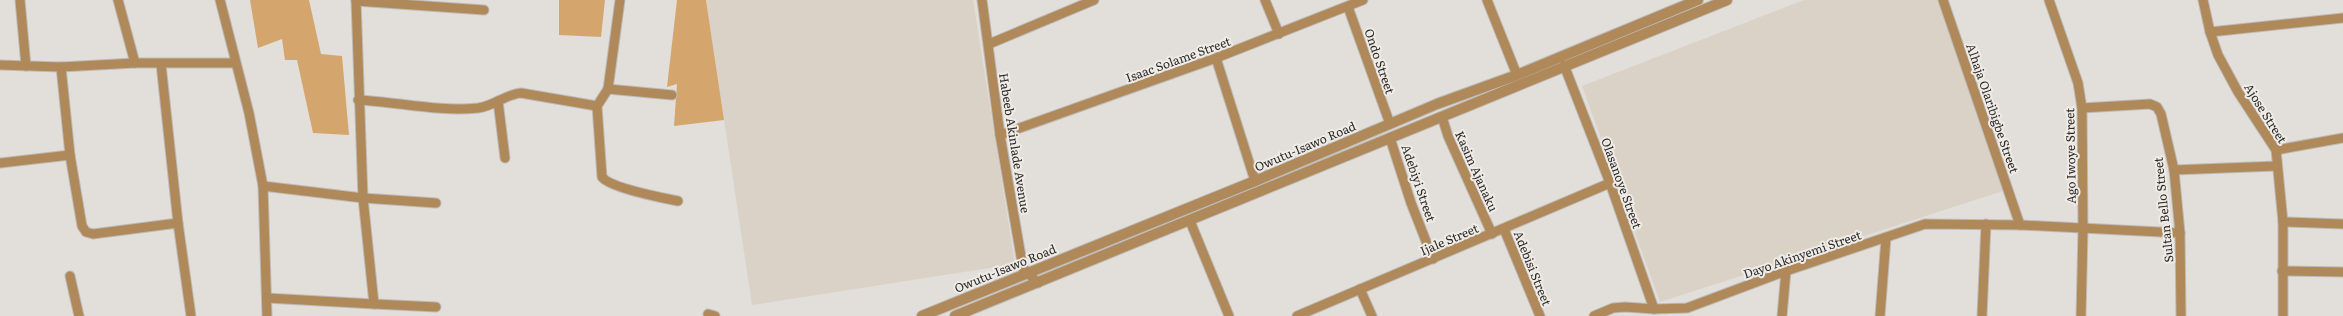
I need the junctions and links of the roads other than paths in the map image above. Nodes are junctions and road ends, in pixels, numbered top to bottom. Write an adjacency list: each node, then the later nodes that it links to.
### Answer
1 (20, 0): 28 (street)
2 (118, 0): 23 (street)
3 (220, 0): 24 (street)
4 (356, 0): 17 (street); 33 (street)
5 (620, 0): 31 (street)
6 (982, 0): 21 (street, Habeeb Akinlade Avenue)
7 (1094, 0): 21 (street)
8 (1265, 0): 20 (street)
9 (1363, 0): 16 (street, Isaac Solame Street)
10 (1487, 0): 30 (street)
11 (1698, 0): 30 (street, Owutu-Isawo Road)
12 (1727, 0): 26 (street, Owutu-Isawo Road)
13 (1943, 0): 58 (street, Alhaja Olaribigbe Street)
14 (2052, 0): 36 (street, Ago Iwoye Street)
15 (2203, 0): 19 (street, Ajose Street)
16 (1348, 7): 20 (street, Isaac Solame Street); 38 (street, Ondo Street)
17 (484, 10)
18 (2343, 18): 19 (street)
19 (2210, 32): 42 (street, Ajose Street)
20 (1279, 34): 22 (street, Isaac Solame Street)
21 (988, 44): 39 (street, Habeeb Akinlade Avenue)
22 (1216, 58): 39 (street, Isaac Solame Street); 48 (street)
23 (135, 63): 25 (street); 29 (street)
24 (235, 63): 25 (street); 50 (street)
25 (161, 64): 56 (street)
26 (1564, 65): 37 (street, Owutu-Isawo Road); 49 (street, Olasanoye Street)
27 (0, 66): 28 (street)
28 (26, 66): 29 (street)
29 (61, 67): 43 (street)
30 (1517, 75): 38 (street, Owutu-Isawo Road)
31 (608, 89): 32 (street); 35 (street)
32 (672, 95)
33 (358, 100): 34 (street); 51 (street)
34 (498, 101): 35 (street); 44 (street)
35 (597, 106): 52 (street)
36 (2082, 108): 47 (street, Sultan Bello Street); 61 (street, Ago Iwoye Street)
37 (1442, 117): 40 (street, Owutu-Isawo Road); 63 (street, Kasim Ajanaku)
38 (1390, 124): 48 (street, Owutu-Isawo Road)
39 (1000, 135): 69 (street, Habeeb Akinlade Avenue)
40 (1390, 138): 54 (street, Owutu-Isawo Road); 65 (street, Adebiyi Street)
41 (2343, 138): 42 (street)
42 (2276, 150): 46 (street, Ajose Street)
43 (70, 155): 45 (street); 56 (street)
44 (504, 158)
45 (0, 163)
46 (2277, 166): 47 (street); 55 (street, Ajose Street)
47 (2174, 170): 62 (street, Sultan Bello Street)
48 (1255, 181): 69 (street, Owutu-Isawo Road)
49 (1610, 183): 60 (street, Ijale Street); 76 (street, Olasanoye Street)
50 (263, 186): 51 (street); 73 (street)
51 (363, 198): 53 (street); 74 (street)
52 (678, 201)
53 (436, 203)
54 (1190, 221): 71 (street, Owutu-Isawo Road); 83 (street)
55 (2283, 222): 59 (street); 67 (street, Ajose Street)
56 (178, 223): 79 (street)
57 (1986, 224): 58 (street, Dayo Akinyemi Street); 64 (street, Dayo Akinyemi Street); 90 (street)
58 (2020, 224): 61 (street, Dayo Akinyemi Street)
59 (2343, 224)
60 (1504, 229): 63 (street, Ijale Street); 86 (street, Adebisi Street)
61 (2083, 229): 62 (street, Dayo Akinyemi Street); 91 (street, Ago Iwoye Street)
62 (2180, 233): 92 (street, Sultan Bello Street)
63 (1492, 234): 65 (street, Ijale Street)
64 (1886, 238): 66 (street, Dayo Akinyemi Street); 89 (street)
65 (1433, 259): 72 (street, Ijale Street)
66 (1786, 271): 77 (street, Dayo Akinyemi Street); 88 (street)
67 (2282, 271): 68 (street); 93 (street, Ajose Street)
68 (2343, 272)
69 (1028, 273): 71 (street, Habeeb Akinlade Avenue); 81 (street, Owutu-Isawo Road)
70 (70, 276): 78 (street)
71 (1038, 283): 82 (street, Owutu-Isawo Road)
72 (1360, 289): 84 (street, Ijale Street); 85 (street)
73 (267, 298): 74 (street); 80 (street)
74 (374, 304): 75 (street)
75 (436, 307)
76 (1654, 310): 77 (street, Dayo Akinyemi Street); 87 (street, Dayo Akinyemi Street)
77 (1686, 312)
78 (79, 316)
79 (191, 316)
80 (267, 316)
81 (922, 316)
82 (954, 316)
83 (1229, 316)
84 (1297, 316)
85 (1372, 316)
86 (1540, 316)
87 (1594, 316)
88 (1782, 316)
89 (1880, 316)
90 (1982, 316)
91 (2081, 316)
92 (2181, 316)
93 (2283, 316)

